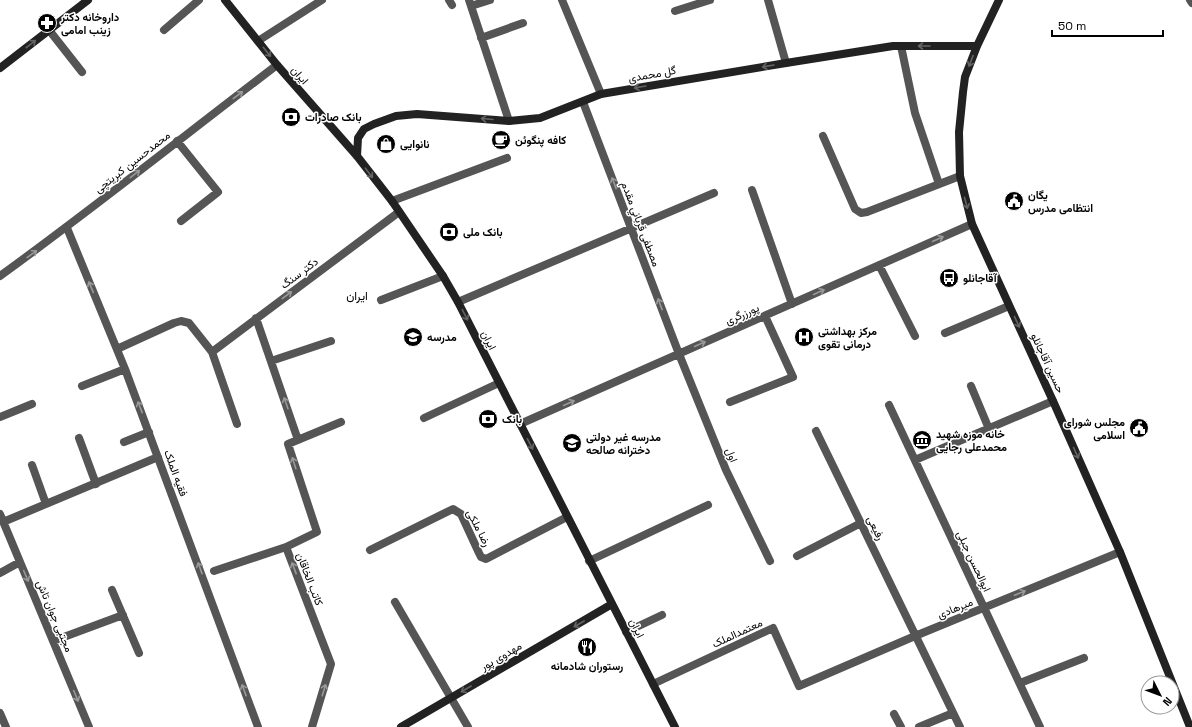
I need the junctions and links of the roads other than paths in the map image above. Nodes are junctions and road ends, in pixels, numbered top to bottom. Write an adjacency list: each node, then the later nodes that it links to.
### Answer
1 (88, 0): 15 (main road)
2 (199, 0): 16 (street)
3 (225, 0): 18 (main road, ایران)
4 (322, 0): 18 (street)
5 (490, 0): 12 (street)
6 (562, 0): 25 (street)
7 (710, 0): 13 (street)
8 (768, 0): 21 (street)
9 (1000, 0): 20 (main road, حسین آقاجانلو)
10 (1190, 0): 11 (street)
11 (1192, 2)
12 (470, 3): 17 (street)
13 (675, 11)
14 (523, 23): 17 (street)
15 (49, 30): 23 (main road, one-way to 15); 24 (street)
16 (164, 30)
17 (482, 38): 27 (street)
18 (258, 41): 22 (main road, ایران, one-way to 22)
19 (901, 46): 20 (main road, گل محمدی, one-way to 19); 21 (main road, گل محمدی); 33 (street)
20 (977, 46): 32 (main road, حسین آقاجانلو, one-way to 32)
21 (786, 63): 25 (main road, گل محمدی, one-way to 25)
22 (277, 65): 29 (street, محمدحسین کبریتچی, one-way to 22); 30 (main road, ایران)
23 (0, 68)
24 (82, 72)
25 (601, 94): 26 (main road, گل محمدی)
26 (583, 102): 27 (main road, گل محمدی); 41 (street, مصطفی قرباني مقدم, one-way to 26)
27 (509, 121): 30 (main road, گل محمدی, one-way to 30)
28 (823, 136): 33 (street)
29 (177, 141): 38 (street); 40 (street, محمدحسین کبریتچی, one-way to 29)
30 (357, 156): 36 (main road, ایران, one-way to 36)
31 (507, 158): 36 (street)
32 (960, 176): 33 (street); 39 (main road, حسین آقاجانلو, one-way to 39)
33 (939, 184)
34 (752, 190): 47 (street)
35 (714, 193): 41 (street)
36 (392, 201): 37 (main road, ایران)
37 (399, 212): 44 (main road, ایران); 50 (street, دکتر سنگ, one-way to 37)
38 (181, 221)
39 (972, 224): 42 (street, پورزرگری, one-way to 39); 48 (main road, حسین آقاجانلو)
40 (67, 228): 43 (street, محمدحسین کبریتچی, one-way to 40); 54 (street, فقیه الملک, one-way to 40)
41 (631, 228): 46 (street); 56 (street, مصطفی قرباني مقدم, one-way to 41)
42 (880, 265): 47 (street, پورزرگری, one-way to 42); 52 (street)
43 (0, 276)
44 (443, 276): 45 (street); 46 (main road, ایران)
45 (381, 300)
46 (458, 302): 59 (main road, ایران, one-way to 59)
47 (792, 304): 49 (street, پورزرگری)
48 (1009, 306): 51 (street); 62 (main road, حسین آقاجانلو, one-way to 62)
49 (765, 316): 56 (street, پورزرگری, one-way to 49); 63 (street)
50 (256, 318): 55 (street, دکتر سنگ); 57 (street)
51 (945, 333)
52 (915, 336)
53 (332, 341): 57 (street)
54 (117, 349): 55 (street); 58 (street, فقیه الملک)
55 (212, 352): 69 (street)
56 (679, 354): 70 (street, پورزرگری, one-way to 56); 91 (street, اول)
57 (271, 361): 75 (street, one-way to 57)
58 (125, 368): 60 (street); 73 (street, فقیه الملک, one-way to 58)
59 (499, 383): 67 (street); 70 (main road, ایران)
60 (82, 386)
61 (971, 386): 71 (street)
62 (1053, 401): 71 (street); 88 (main road, حسین آقاجانلو, one-way to 88)
63 (730, 402)
64 (32, 404): 66 (street)
65 (889, 405): 78 (street, ابوالحسن جبلی)
66 (0, 417)
67 (424, 418)
68 (341, 422): 75 (street)
69 (237, 424)
70 (520, 424): 83 (main road, ایران, one-way to 83)
71 (989, 429): 78 (street)
72 (816, 431): 85 (street, رفیعی)
73 (149, 432): 76 (street); 77 (street, فقیه الملک)
74 (79, 438): 80 (street)
75 (298, 440): 86 (street, کاتب الخاقان, one-way to 75)
76 (124, 442)
77 (158, 457): 80 (street); 115 (street, فقیه الملک, one-way to 77)
78 (915, 460): 98 (street, ابوالحسن جبلی)
79 (32, 465): 81 (street)
80 (96, 484): 81 (street)
81 (46, 504): 84 (street)
82 (708, 505): 90 (street)
83 (567, 517): 87 (street, رضا ملکی); 90 (main road, ایران)
84 (2, 518): 92 (street, مجتبی جوان تاش)
85 (861, 523): 89 (street); 102 (street, رفیعی)
86 (286, 546): 93 (street); 116 (street, کاتب الخاقان, one-way to 86)
87 (370, 550)
88 (1120, 552): 98 (street, میرهادی, one-way to 88); 124 (main road, حسین آقاجانلو)
89 (797, 556)
90 (589, 561): 97 (main road, ایران)
91 (770, 561)
92 (20, 562): 94 (street); 103 (street, مجتبی جوان تاش, one-way to 103)
93 (214, 571)
94 (0, 572)
95 (112, 590): 99 (street)
96 (395, 602): 109 (street)
97 (612, 604): 101 (main road, ایران); 109 (main road, مهدوی پور, one-way to 109)
98 (984, 608): 102 (street, میرهادی); 106 (street, ابوالحسن جبلی)
99 (123, 615): 103 (street); 104 (street)
100 (662, 615): 101 (street)
101 (626, 632): 107 (main road, ایران)
102 (915, 636): 108 (street, میرهادی); 110 (street, رفیعی)
103 (53, 641): 113 (street, مجتبی جوان تاش, one-way to 113)
104 (139, 653)
105 (1084, 658): 106 (street)
106 (1020, 683): 123 (street, ابوالحسن جبلی)
107 (653, 684): 108 (street, معتمدالملک); 119 (main road, ایران)
108 (799, 686)
109 (452, 698): 117 (main road, مهدوی پور); 118 (street)
110 (953, 712): 121 (street); 122 (street, رفیعی)
111 (0, 713): 114 (street)
112 (894, 714): 120 (street)
113 (88, 726)
114 (6, 727)
115 (258, 727)
116 (312, 727)
117 (401, 727)
118 (468, 727)
119 (675, 727)
120 (901, 727)
121 (920, 727)
122 (960, 727)
123 (1040, 727)
124 (1190, 727)

